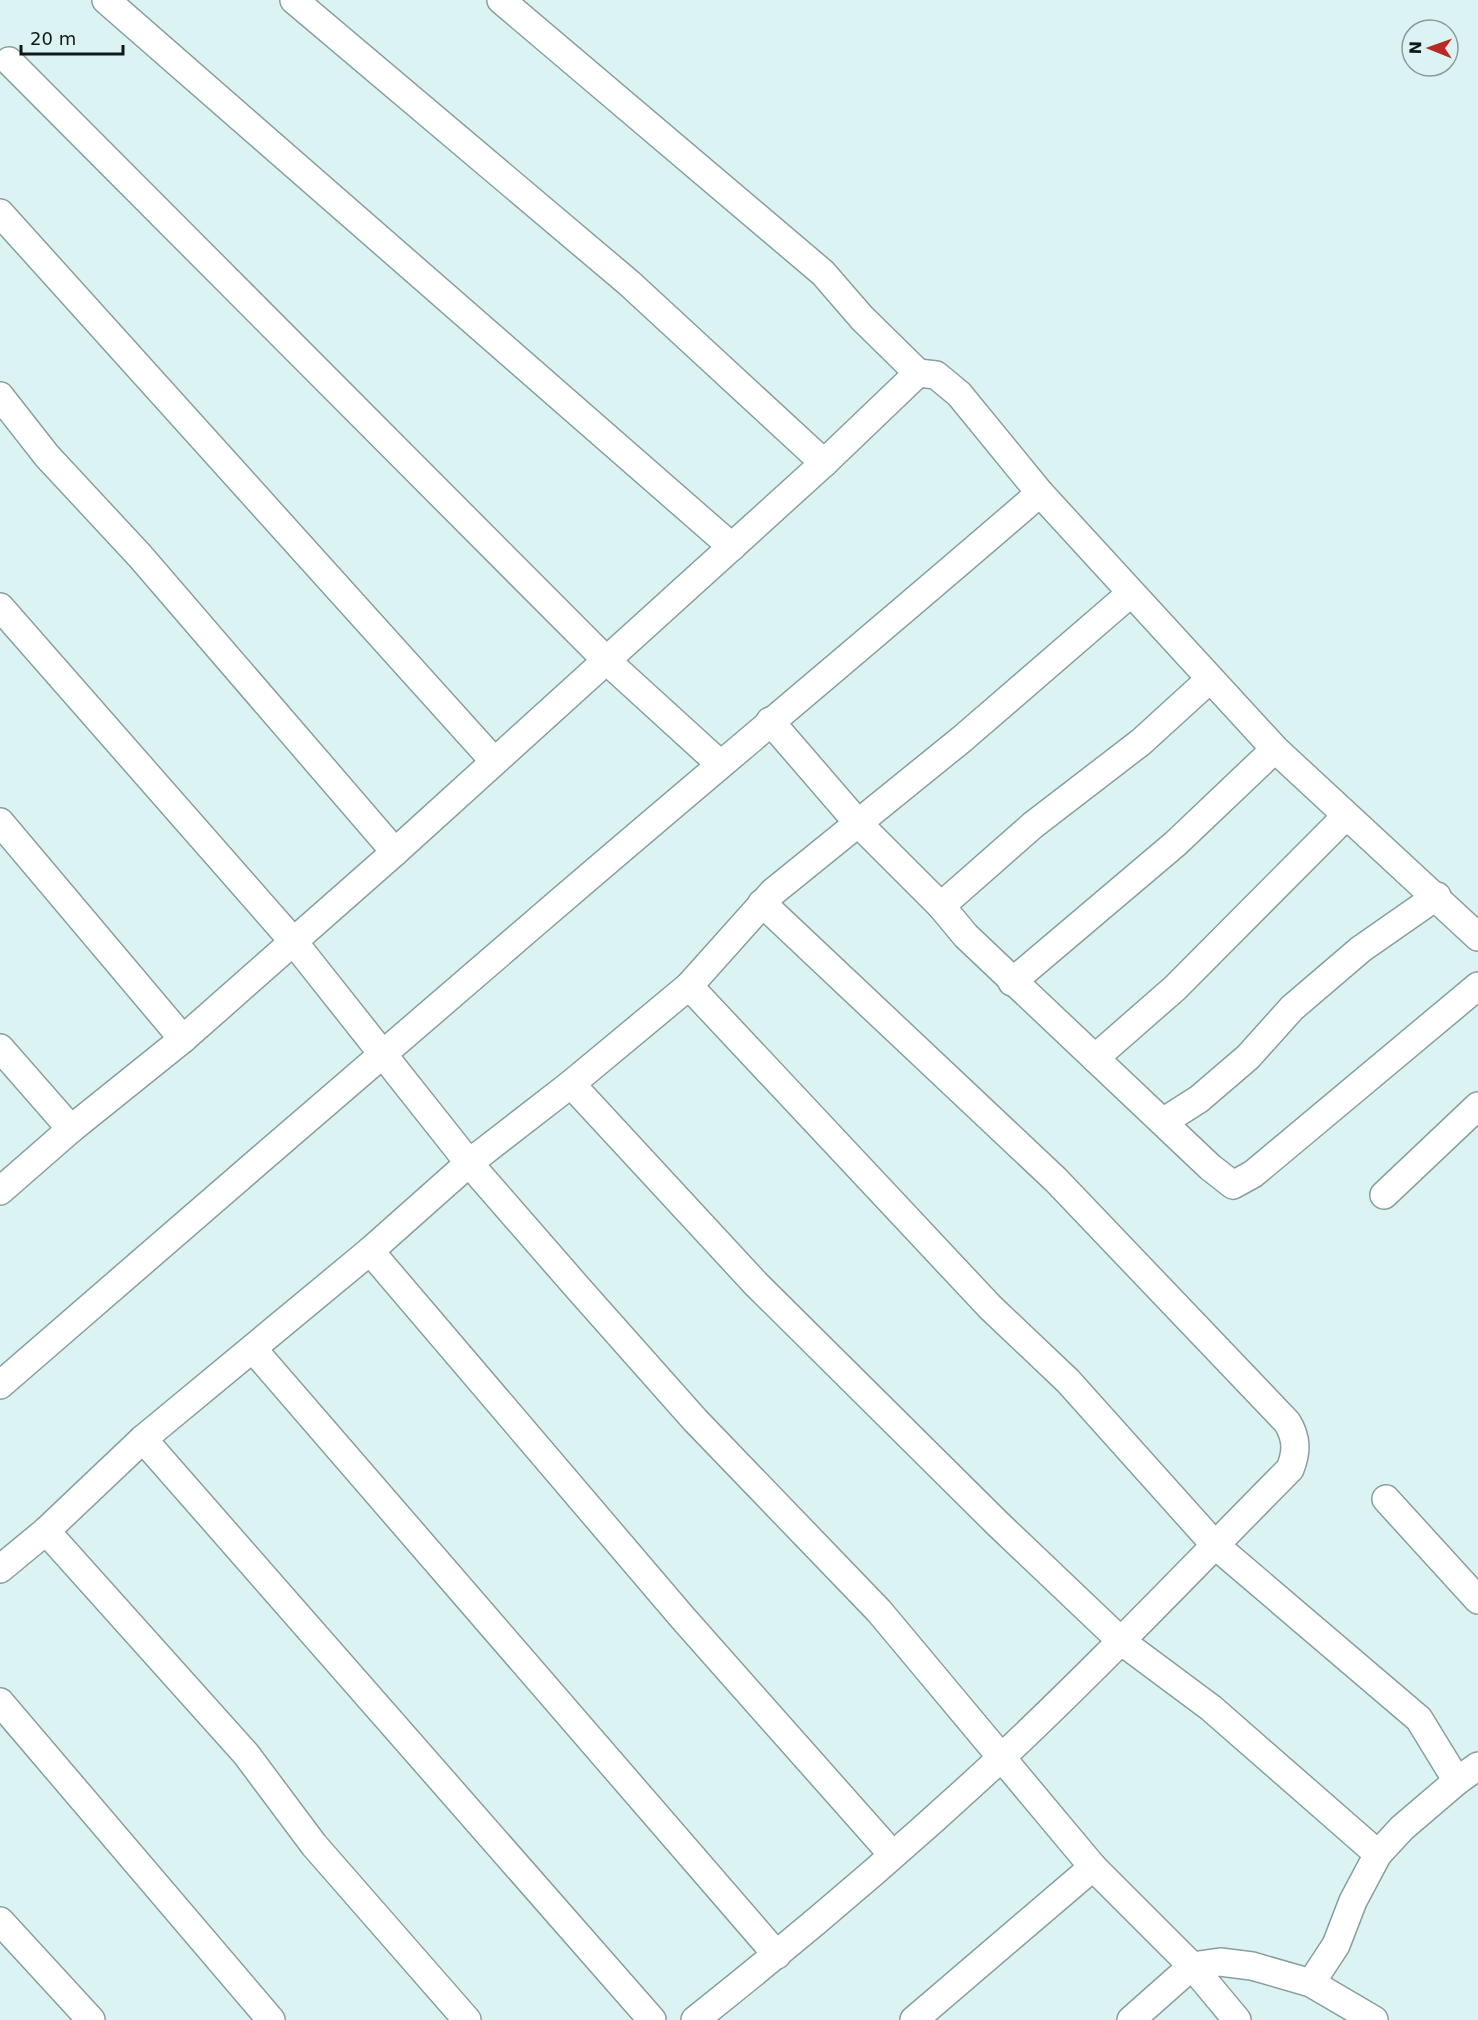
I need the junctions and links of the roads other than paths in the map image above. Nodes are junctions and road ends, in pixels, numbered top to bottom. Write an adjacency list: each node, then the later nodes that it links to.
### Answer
1 (106, 0): 10 (street)
2 (294, 0): 8 (street)
3 (501, 0): 6 (street)
4 (9, 61): 13 (street)
5 (0, 213): 17 (street)
6 (918, 373): 8 (street); 9 (street)
7 (0, 396): 22 (street)
8 (824, 463): 10 (street)
9 (1040, 493): 11 (street); 15 (street)
10 (732, 547): 13 (street)
11 (1131, 593): 14 (street); 21 (street)
12 (0, 607): 27 (street)
13 (607, 661): 17 (street); 18 (street)
14 (1209, 680): 16 (street); 25 (street)
15 (770, 721): 18 (street); 21 (street)
16 (1275, 749): 19 (street); 28 (street)
17 (494, 761): 22 (street)
18 (720, 765): 33 (street)
19 (1346, 816): 23 (street); 34 (street)
20 (0, 822): 31 (street)
21 (858, 823): 24 (street); 25 (street)
22 (395, 852): 27 (street)
23 (1437, 896): 26 (street); 37 (street)
24 (762, 903): 29 (street); 48 (street)
25 (941, 906): 28 (street)
26 (1478, 937)
27 (293, 941): 31 (street); 33 (street)
28 (1012, 982): 34 (street)
29 (688, 986): 35 (street); 48 (street)
30 (1478, 986): 37 (street)
31 (183, 1039): 38 (street)
32 (0, 1048): 38 (street)
33 (383, 1052): 39 (street); 44 (street)
34 (1095, 1058): 37 (street)
35 (571, 1084): 39 (street); 51 (street)
36 (1478, 1106): 41 (street)
37 (1163, 1122)
38 (71, 1129): 40 (street)
39 (469, 1163): 42 (street); 53 (street)
40 (0, 1191)
41 (1384, 1195)
42 (370, 1251): 43 (street); 55 (street)
43 (253, 1349): 45 (street); 59 (street)
44 (0, 1385)
45 (143, 1439): 47 (street); 65 (street)
46 (1386, 1499): 50 (street)
47 (46, 1531): 49 (street); 64 (street)
48 (1215, 1545): 51 (street); 54 (street)
49 (0, 1569)
50 (1478, 1600)
51 (1121, 1641): 53 (street); 56 (street)
52 (0, 1702): 63 (street)
53 (1000, 1758): 55 (street); 57 (street)
54 (1467, 1774): 56 (street)
55 (892, 1854): 59 (street)
56 (1378, 1854): 61 (street)
57 (1093, 1867): 60 (street); 67 (street)
58 (0, 1922): 62 (street)
59 (777, 1955): 66 (street)
60 (1192, 1966): 61 (street); 68 (street); 69 (street)
61 (1311, 1983): 70 (street)
62 (91, 2020)
63 (271, 2020)
64 (467, 2020)
65 (652, 2020)
66 (695, 2020)
67 (914, 2020)
68 (1131, 2020)
69 (1238, 2020)
70 (1374, 2020)

